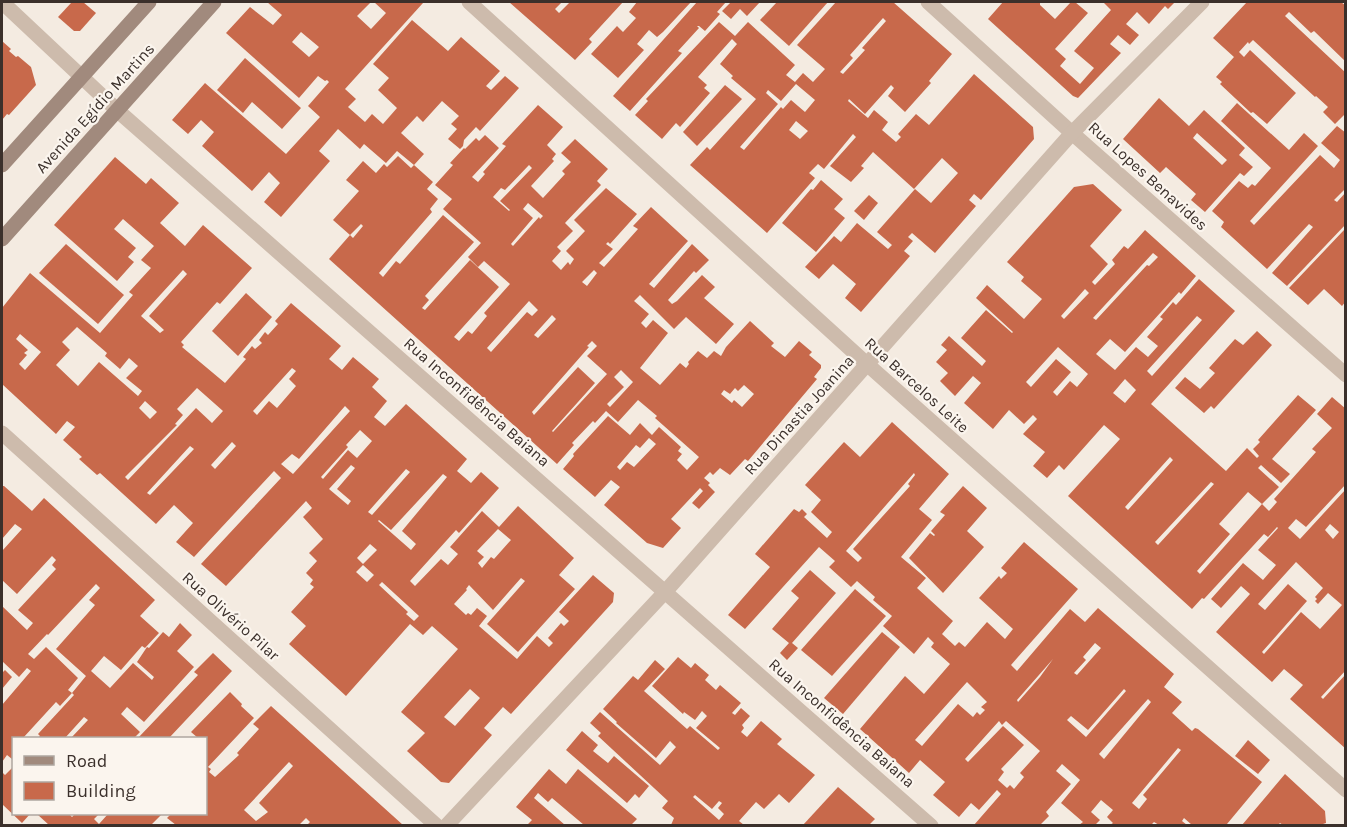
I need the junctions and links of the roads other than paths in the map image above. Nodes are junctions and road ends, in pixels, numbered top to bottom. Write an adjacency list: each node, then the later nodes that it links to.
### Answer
1 (2, 2): 7 (street, Rua Inconfidência Baiana)
2 (149, 2): 7 (main road, Avenida Egídio Martins)
3 (214, 2): 8 (main road, Avenida Egídio Martins)
4 (469, 2): 12 (street, Rua Barcelos Leite)
5 (928, 2): 9 (street, Rua Lopes Benavides)
6 (1202, 2): 9 (street, Rua Dinastia Joanina)
7 (82, 77): 8 (street, Rua Inconfidência Baiana); 10 (main road, Avenida Egídio Martins)
8 (118, 111): 11 (main road, Avenida Egídio Martins); 15 (street, Rua Inconfidência Baiana)
9 (1072, 133): 12 (street, Rua Dinastia Joanina); 13 (street, Rua Lopes Benavides)
10 (2, 165)
11 (2, 239)
12 (868, 365): 15 (street, Rua Dinastia Joanina); 16 (street, Rua Barcelos Leite)
13 (1346, 375)
14 (2, 433): 17 (street, Rua Olivério Pilar)
15 (665, 592): 18 (street, Rua Dinastia Joanina); 19 (street, Rua Inconfidência Baiana)
16 (1346, 790)
17 (437, 825)
18 (446, 825)
19 (931, 825)

